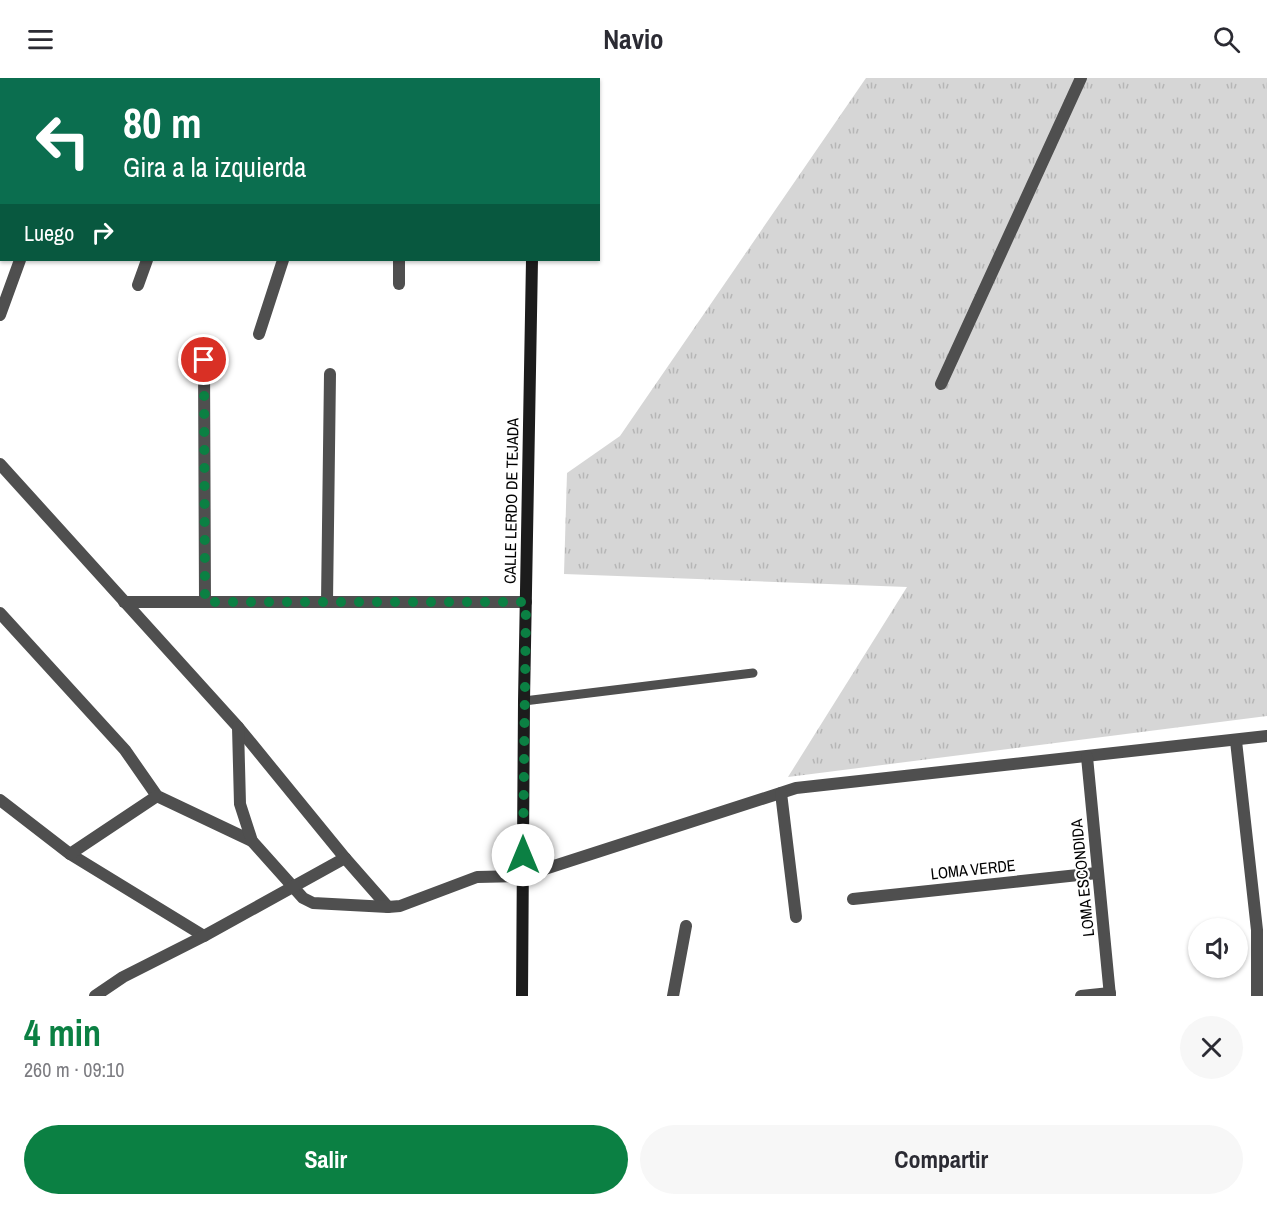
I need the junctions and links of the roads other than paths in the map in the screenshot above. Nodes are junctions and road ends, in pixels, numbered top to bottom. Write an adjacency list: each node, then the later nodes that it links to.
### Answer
1 (1081, 78): 13 (street)
2 (20, 261): 9 (street)
3 (147, 261): 8 (street)
4 (283, 261): 10 (street)
5 (399, 261): 7 (street)
6 (532, 261): 18 (main road, CALLE LERDO DE TEJADA)
7 (399, 284)
8 (138, 285)
9 (0, 315)
10 (259, 334)
11 (204, 360): 16 (street)
12 (330, 374): 17 (street)
13 (941, 384)
14 (0, 464): 15 (street)
15 (124, 602): 16 (street); 22 (street)
16 (205, 602): 17 (street)
17 (327, 602): 18 (street)
18 (526, 602): 21 (main road, CALLE LERDO DE TEJADA)
19 (0, 613): 27 (street)
20 (753, 673): 21 (lane)
21 (524, 701): 33 (main road, CALLE LERDO DE TEJADA)
22 (238, 727): 29 (street); 31 (street)
23 (1267, 736): 24 (street)
24 (1236, 741): 25 (street); 39 (street)
25 (1087, 757): 26 (street); 32 (street, LOMA ESCONDIDA)
26 (782, 793): 33 (street); 37 (street)
27 (157, 796): 29 (street); 30 (street)
28 (0, 800): 30 (street)
29 (252, 841): 34 (street)
30 (70, 854): 40 (street)
31 (345, 858): 34 (street); 36 (street)
32 (1097, 873): 35 (street, LOMA VERDE); 41 (street, LOMA ESCONDIDA)
33 (523, 876): 36 (street); 43 (main road, CALLE LERDO DE TEJADA)
34 (292, 888): 36 (street); 40 (street)
35 (853, 899)
36 (388, 907)
37 (796, 917)
38 (686, 926): 44 (street)
39 (1262, 929): 46 (street)
40 (204, 936): 42 (street)
41 (1110, 994): 45 (street)
42 (95, 996)
43 (522, 996)
44 (673, 996)
45 (1081, 996)
46 (1257, 996)

